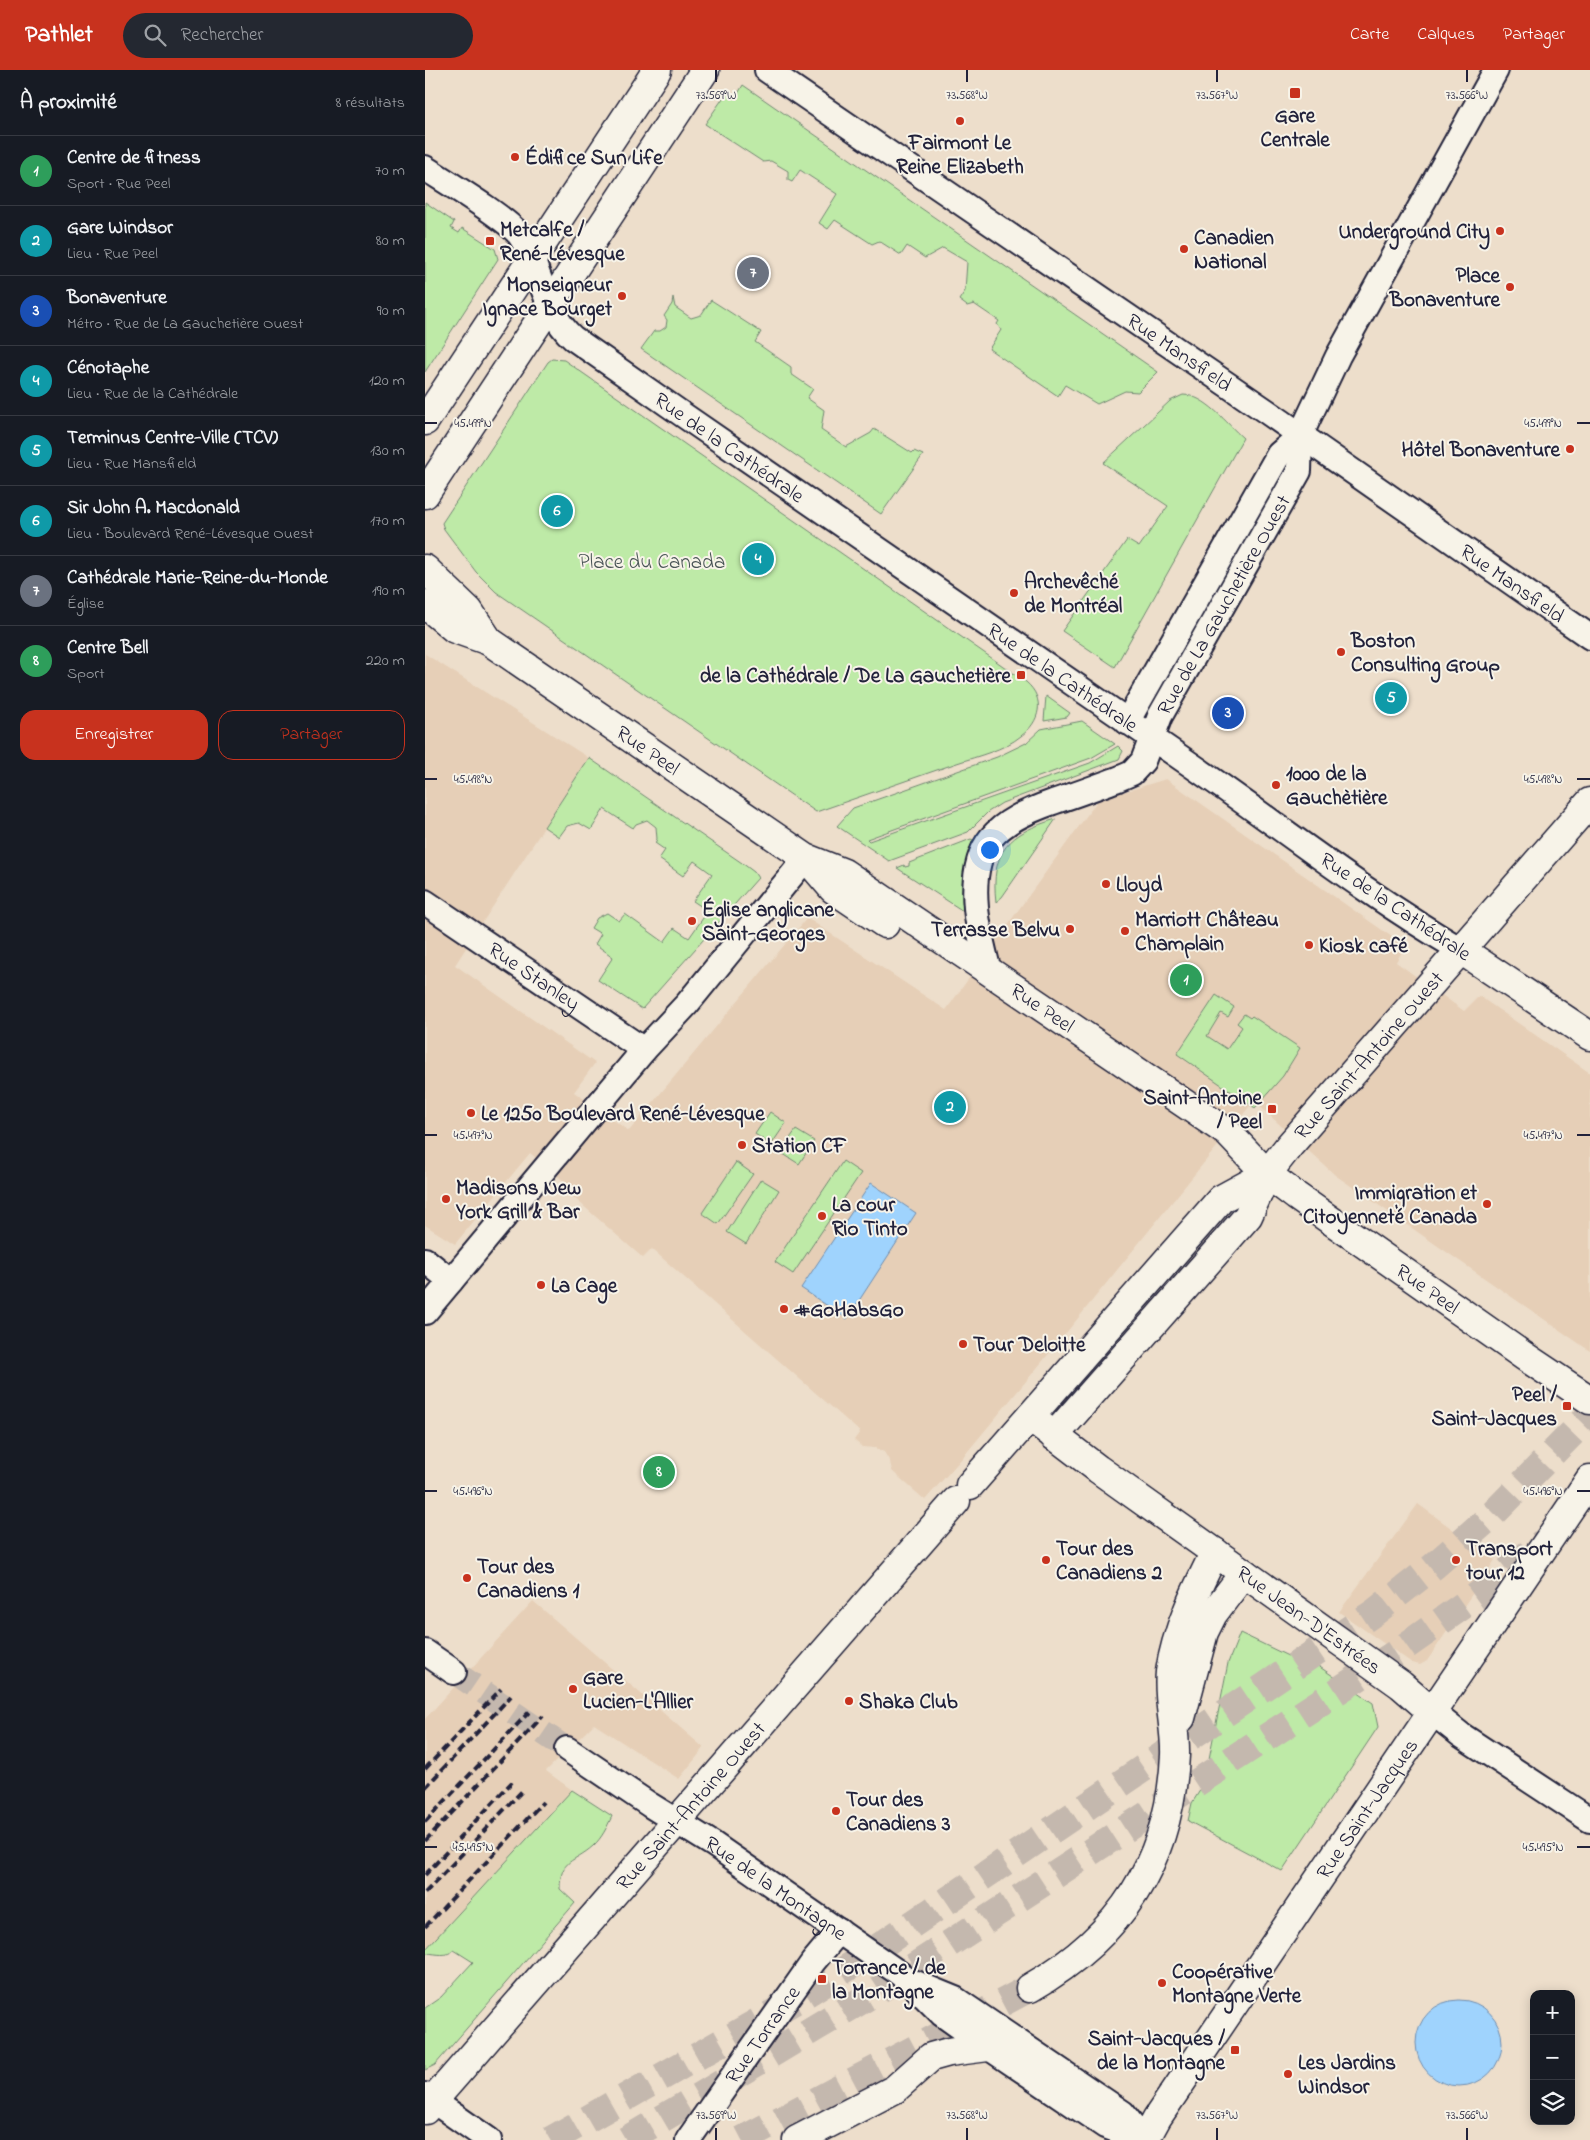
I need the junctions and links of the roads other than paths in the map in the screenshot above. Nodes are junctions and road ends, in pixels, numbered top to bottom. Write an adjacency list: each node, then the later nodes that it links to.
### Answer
1 (657, 70): 6 (main road)
2 (705, 70): 7 (main road)
3 (767, 70): 9 (street, Rue Mansfield)
4 (1497, 70): 9 (street, Rue de La Gauchetière Ouest)
5 (425, 168): 6 (street, Rue de la Cathédrale)
6 (533, 260): 7 (street, Rue de la Cathédrale); 8 (main road)
7 (550, 304): 10 (main road); 15 (street, Rue de la Cathédrale)
8 (425, 421)
9 (1301, 436): 13 (street, Rue Mansfield); 15 (street, Rue de La Gauchetière Ouest); 16 (street, Rue de La Gauchetière Ouest)
10 (425, 494)
11 (425, 569): 14 (main road, Rue Peel)
12 (425, 604): 14 (main road, Rue Peel)
13 (1590, 637)
14 (489, 641): 18 (main road, Rue Peel)
15 (1127, 722): 16 (street, Rue de la Cathédrale)
16 (1152, 739): 20 (street, Rue de la Cathédrale); 21 (street, Rue de La Gauchetière Ouest)
17 (1586, 815): 20 (main road, Rue Saint-Antoine Ouest)
18 (806, 858): 21 (main road, Rue Peel); 23 (street); 24 (main road, Rue Peel)
19 (425, 902): 23 (street, Rue Stanley)
20 (1461, 950): 22 (main road, Rue de la Cathédrale); 24 (main road, Rue Saint-Antoine Ouest)
21 (989, 972): 24 (main road, Rue Peel)
22 (1590, 1036)
23 (644, 1050): 26 (street)
24 (1267, 1174): 28 (main road, Rue Peel); 29 (main road, Rue Saint-Antoine Ouest); 30 (main road, Rue Saint-Antoine Ouest)
25 (425, 1260): 26 (street)
26 (451, 1280): 27 (street)
27 (425, 1312)
28 (1590, 1400)
29 (1030, 1417): 30 (main road, Rue Jean-D'Estrées); 40 (main road, Rue Saint-Antoine Ouest)
30 (1054, 1436): 32 (main road, Rue Jean-D'Estrées)
31 (1590, 1479): 36 (main road, Rue Saint-Jacques)
32 (1215, 1552): 33 (main road, Rue Jean-D'Estrées); 37 (main road)
33 (1244, 1573): 36 (main road, Rue Jean-D'Estrées); 37 (main road)
34 (425, 1652): 35 (street)
35 (454, 1672)
36 (1432, 1712): 39 (street, Rue Jean-D'Estrées); 49 (main road, Rue Saint-Jacques)
37 (1175, 1744): 43 (main road)
38 (567, 1749): 40 (street, Rue de la Montagne)
39 (1590, 1820)
40 (676, 1822): 41 (street, Rue de la Montagne); 45 (main road, Rue Saint-Antoine Ouest)
41 (839, 1931): 42 (street, Rue de la Montagne); 47 (street, Rue Torrance)
42 (908, 1980): 44 (street, Rue de la Montagne); 49 (street, Rue de la Montagne)
43 (1030, 1988)
44 (989, 2047): 48 (main road); 49 (street, Rue de la Montagne)
45 (428, 2102): 46 (street)
46 (489, 2140)
47 (688, 2140)
48 (797, 2140)
49 (1144, 2140)

